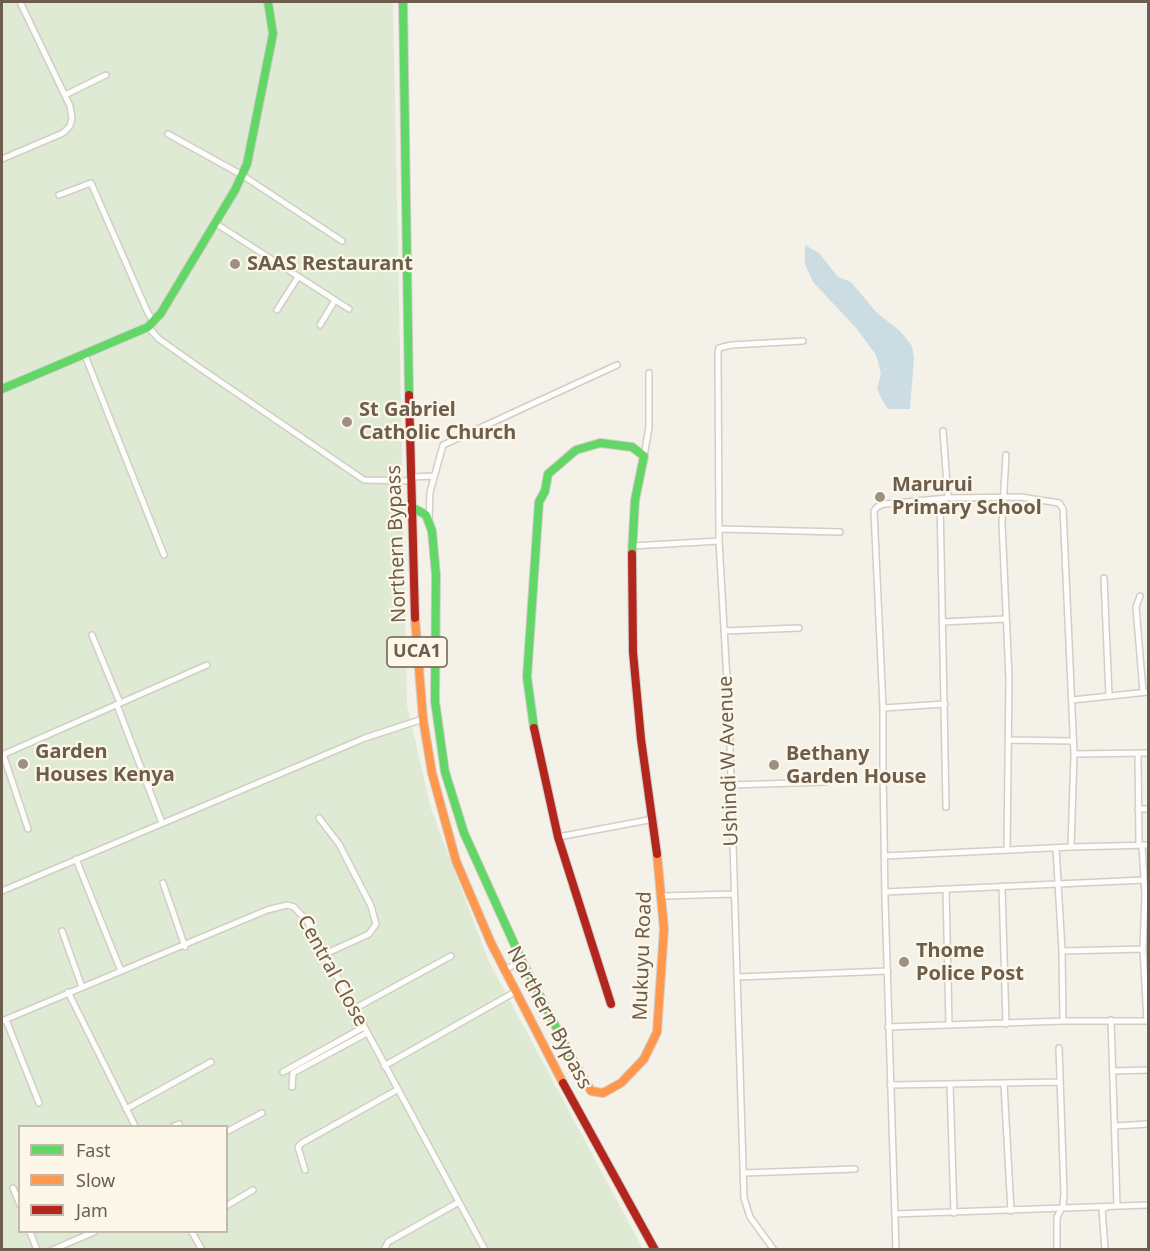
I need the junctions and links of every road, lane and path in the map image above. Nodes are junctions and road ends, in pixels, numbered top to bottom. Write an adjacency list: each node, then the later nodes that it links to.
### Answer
1 (20, 2): 5 (street)
2 (268, 2): 8 (street)
3 (403, 2): 28 (street, Northern Bypass / UCA1)
4 (106, 75): 5 (street)
5 (65, 95): 7 (street)
6 (168, 134): 8 (street)
7 (2, 159)
8 (242, 175): 10 (street); 11 (street)
9 (59, 195): 16 (street)
10 (215, 223): 12 (street); 16 (street)
11 (342, 241)
12 (298, 277): 13 (street); 15 (street)
13 (334, 300): 14 (street); 17 (street)
14 (349, 309)
15 (277, 310)
16 (156, 319): 18 (street)
17 (320, 325)
18 (148, 327): 20 (street); 28 (street)
19 (803, 342): 34 (street, Ushindi W Avenue)
20 (84, 353): 23 (street); 38 (street)
21 (617, 365): 27 (street)
22 (649, 373): 26 (street)
23 (2, 389)
24 (943, 431): 30 (street)
25 (1006, 455): 29 (street)
26 (644, 456): 37 (street, Mukuyu Road); 72 (street)
27 (434, 476): 28 (street); 33 (street)
28 (411, 479): 32 (street, Northern Bypass / UCA1)
29 (1004, 497): 30 (street); 41 (street); 49 (street)
30 (948, 498): 31 (street)
31 (940, 500): 42 (street); 54 (street)
32 (412, 507): 33 (street); 51 (street, Northern Bypass / UCA1)
33 (429, 519): 50 (street, Mukuyu Road)
34 (719, 529): 35 (street); 36 (street, Ushindi W Avenue)
35 (840, 532)
36 (719, 542): 37 (street); 44 (street, Ushindi W Avenue)
37 (632, 546): 68 (street, Mukuyu Road)
38 (165, 555)
39 (1104, 578): 48 (street)
40 (1140, 596): 47 (street)
41 (1005, 619): 42 (street); 56 (street)
42 (942, 622): 53 (street)
43 (799, 628): 44 (street)
44 (724, 631): 63 (street, Ushindi W Avenue)
45 (92, 635): 52 (street)
46 (207, 666): 52 (street)
47 (1146, 692): 48 (street)
48 (1109, 696): 49 (street)
49 (1072, 700): 57 (street)
50 (435, 701): 51 (street); 71 (street, Mukuyu Road)
51 (422, 703): 55 (street, Northern Bypass / UCA1)
52 (118, 704): 61 (street); 69 (street)
53 (945, 704): 54 (street); 64 (street)
54 (883, 708): 78 (street)
55 (423, 719): 69 (street); 73 (street, Northern Bypass / UCA1)
56 (1010, 740): 57 (street); 77 (street)
57 (1073, 741): 59 (street)
58 (1149, 753): 60 (street)
59 (1074, 754): 60 (street); 75 (street)
60 (1138, 754): 65 (street)
61 (2, 755): 70 (street)
62 (826, 782): 63 (street)
63 (731, 785): 87 (street, Ushindi W Avenue)
64 (946, 807)
65 (1138, 809): 66 (street); 74 (street)
66 (1149, 809)
67 (319, 818): 93 (street)
68 (654, 819): 72 (street); 88 (street, Mukuyu Road)
69 (162, 823): 79 (street)
70 (28, 829)
71 (464, 833): 73 (street); 95 (street, Mukuyu Road)
72 (558, 837): 103 (street)
73 (450, 840): 96 (street, Northern Bypass / UCA1)
74 (1143, 845): 75 (street); 80 (street)
75 (1071, 847): 76 (street)
76 (1056, 848): 77 (street); 82 (street)
77 (1006, 849): 78 (street)
78 (884, 856): 86 (street)
79 (76, 859): 85 (street); 97 (street)
80 (1144, 880): 82 (street); 91 (street)
81 (163, 883): 90 (street)
82 (1057, 885): 83 (street); 92 (street)
83 (1002, 886): 84 (street); 109 (street)
84 (946, 889): 86 (street); 110 (street)
85 (2, 891)
86 (885, 892): 98 (street)
87 (734, 894): 88 (street); 99 (street, Ushindi W Avenue)
88 (663, 896): 95 (street, Mukuyu Road)
89 (62, 931): 100 (street)
90 (185, 947): 93 (street, Central Close); 97 (street, Central Close)
91 (1143, 949): 92 (street); 108 (street)
92 (1062, 951): 106 (street)
93 (325, 954): 104 (street, Central Close)
94 (451, 956): 104 (street)
95 (522, 962): 96 (street)
96 (504, 970): 102 (street, Northern Bypass / UCA1)
97 (121, 971): 100 (street, Central Close)
98 (888, 971): 99 (street); 111 (street)
99 (738, 977): 134 (street, Ushindi W Avenue)
100 (82, 987): 101 (street, Central Close)
101 (68, 992): 105 (street, Central Close); 126 (street)
102 (515, 992): 115 (street); 154 (street, Northern Bypass / UCA1)
103 (611, 1004)
104 (354, 1009): 112 (street, Central Close)
105 (4, 1020): 125 (street)
106 (1063, 1020): 107 (street); 109 (street)
107 (1111, 1020): 108 (street); 117 (street)
108 (1148, 1021)
109 (1006, 1024): 110 (street)
110 (949, 1026): 111 (street)
111 (888, 1027): 122 (street)
112 (365, 1030): 115 (street, Central Close); 118 (street); 123 (street)
113 (1059, 1048): 119 (street)
114 (211, 1062): 126 (street)
115 (384, 1066): 124 (street, Central Close)
116 (1149, 1070): 117 (street)
117 (1114, 1071): 130 (street)
118 (283, 1072)
119 (1060, 1082): 121 (street); 142 (street)
120 (950, 1084): 121 (street); 122 (street); 144 (street)
121 (1004, 1084): 143 (street)
122 (890, 1085): 145 (street)
123 (292, 1087)
124 (397, 1090): 133 (street); 138 (street, Central Close)
125 (39, 1103)
126 (126, 1109): 129 (street)
127 (262, 1113): 131 (street)
128 (1149, 1124): 130 (street)
129 (134, 1125)
130 (1115, 1126): 141 (street)
131 (228, 1131)
132 (855, 1169): 134 (street)
133 (305, 1170)
134 (744, 1173): 155 (street, Ushindi W Avenue)
135 (13, 1188): 137 (street)
136 (253, 1190): 139 (street)
137 (18, 1200)
138 (459, 1202): 152 (street); 153 (street, Central Close)
139 (228, 1205)
140 (1149, 1205): 141 (street)
141 (1119, 1206): 142 (street); 158 (street)
142 (1062, 1210): 143 (street); 157 (street)
143 (1011, 1211): 144 (street)
144 (954, 1213): 145 (street)
145 (895, 1214): 156 (street)
146 (30, 1233): 149 (street)
147 (92, 1233): 150 (street)
148 (193, 1233): 151 (street)
149 (38, 1250)
150 (52, 1250)
151 (202, 1250)
152 (384, 1250)
153 (485, 1250)
154 (655, 1250)
155 (774, 1250)
156 (897, 1250)
157 (1057, 1250)
158 (1105, 1250)

